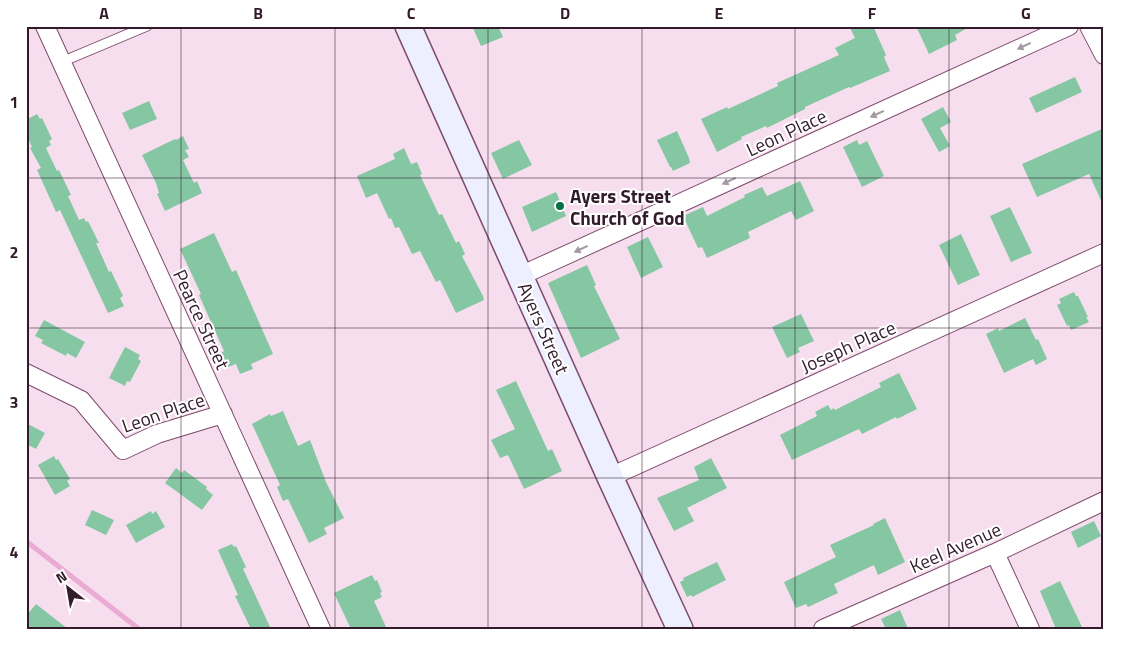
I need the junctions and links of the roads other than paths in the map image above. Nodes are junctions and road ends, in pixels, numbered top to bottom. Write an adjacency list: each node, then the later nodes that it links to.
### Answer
1 (45, 26): 7 (street, Pearce Street)
2 (147, 26): 7 (lane)
3 (408, 26): 9 (street, Ayers Street)
4 (1069, 26): 9 (street, Leon Place, one-way to 9)
5 (1089, 26): 6 (street)
6 (1104, 55)
7 (61, 61): 11 (street, Pearce Street)
8 (1104, 253): 12 (street, Joseph Place)
9 (520, 276): 12 (street, Ayers Street)
10 (26, 373): 11 (street, Leon Place)
11 (223, 414): 16 (street, Pearce Street)
12 (610, 477): 17 (street, Ayers Street)
13 (1104, 501): 14 (street, Keel Avenue)
14 (995, 553): 15 (street, Keel Avenue); 19 (street)
15 (858, 622): 18 (street, Keel Avenue)
16 (321, 629)
17 (680, 629)
18 (823, 629)
19 (1030, 629)

